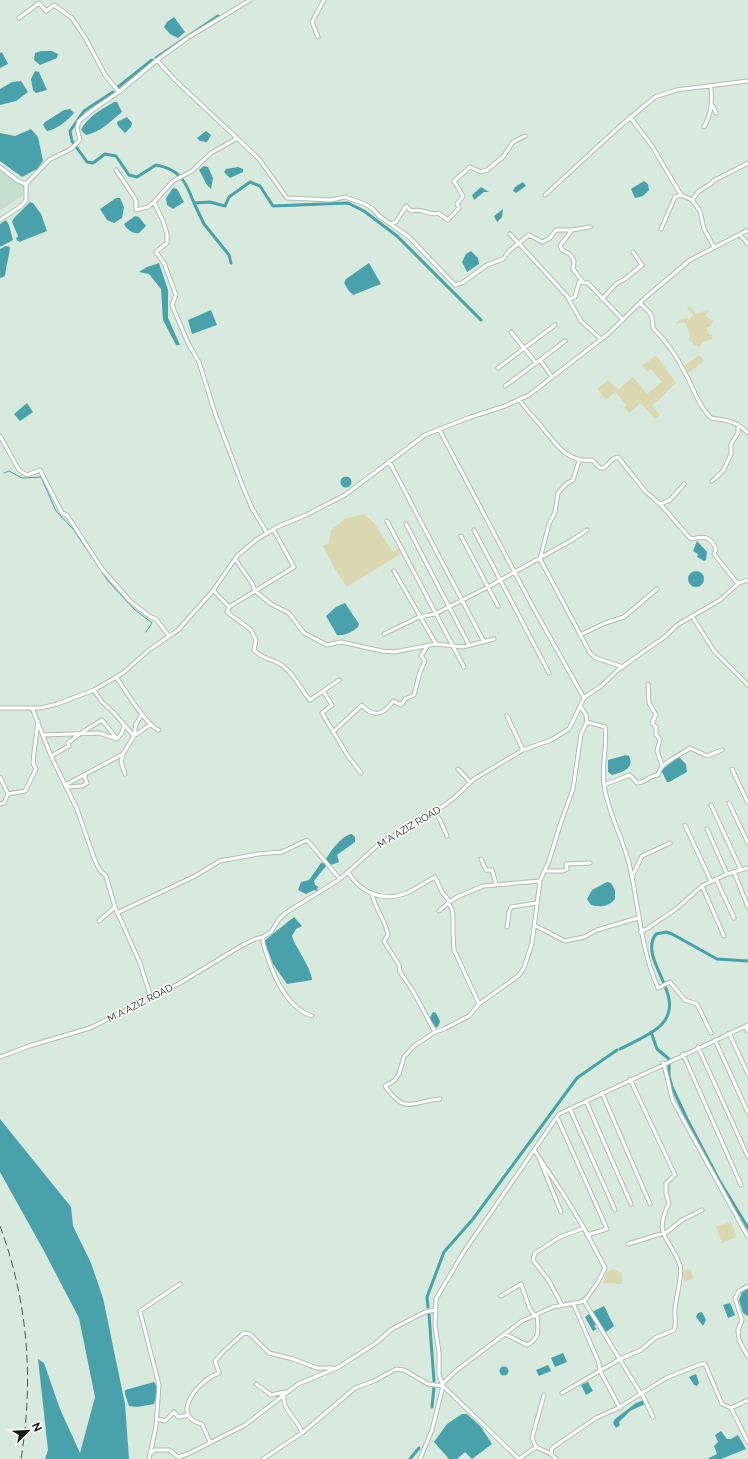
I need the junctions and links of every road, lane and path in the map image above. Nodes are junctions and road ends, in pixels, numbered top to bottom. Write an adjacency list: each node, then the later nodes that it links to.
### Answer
1 (250, 0): 5 (street)
2 (324, 0): 4 (street)
3 (19, 18): 8 (street)
4 (318, 36)
5 (157, 60): 8 (street); 14 (street)
6 (748, 81): 7 (street)
7 (711, 86): 9 (street); 11 (street)
8 (119, 92): 18 (street)
9 (712, 104): 10 (street); 12 (street)
10 (716, 113)
11 (630, 118): 19 (street); 20 (street)
12 (704, 127)
13 (525, 136): 24 (street)
14 (236, 138): 22 (street); 24 (street)
15 (748, 163): 21 (street)
16 (0, 167): 18 (street)
17 (116, 170): 22 (street)
18 (26, 184): 23 (street)
19 (546, 195)
20 (681, 195): 21 (street); 26 (street)
21 (692, 200): 33 (street)
22 (154, 202): 65 (street)
23 (0, 220)
24 (391, 224): 31 (street)
25 (590, 227): 27 (street)
26 (661, 229)
27 (572, 230): 31 (street); 35 (street)
28 (748, 230): 30 (street)
29 (510, 234): 31 (street)
30 (740, 235): 32 (street); 33 (street)
31 (520, 243): 36 (street)
32 (748, 244)
33 (714, 247): 38 (street)
34 (633, 252): 37 (street)
35 (583, 282): 36 (street); 37 (street)
36 (569, 299): 42 (street)
37 (602, 299): 39 (street)
38 (640, 303): 39 (street); 51 (street)
39 (624, 320): 42 (street)
40 (555, 325): 44 (street)
41 (511, 332): 44 (street)
42 (601, 339): 48 (street)
43 (565, 340): 45 (street)
44 (524, 348): 46 (street); 47 (street)
45 (540, 360): 46 (street); 48 (street)
46 (536, 363): 49 (street)
47 (498, 368)
48 (552, 377): 50 (street)
49 (505, 386)
50 (519, 399): 52 (street); 56 (street)
51 (738, 424): 53 (street); 57 (street)
52 (439, 429): 55 (street); 70 (street)
53 (748, 433)
54 (0, 436): 87 (street)
55 (389, 461): 62 (street); 78 (street)
56 (579, 461): 59 (street); 67 (street)
57 (712, 481)
58 (684, 484): 59 (street)
59 (660, 504): 73 (street)
60 (387, 521): 82 (street)
61 (406, 524): 79 (street)
62 (274, 529): 65 (street); 77 (street)
63 (474, 530): 71 (street)
64 (587, 530): 67 (street)
65 (267, 533): 68 (street)
66 (461, 536): 74 (street)
67 (540, 558): 70 (street); 86 (street)
68 (235, 559): 76 (street); 77 (street)
69 (394, 571): 84 (street)
70 (514, 572): 71 (street); 103 (street)
71 (501, 579): 74 (street); 96 (street)
72 (748, 580): 73 (street)
73 (738, 584): 83 (street)
74 (488, 587): 78 (street); 80 (street)
75 (657, 589): 86 (street)
76 (213, 590): 81 (street); 87 (street)
77 (255, 591): 81 (street); 93 (street)
78 (461, 599): 79 (street); 89 (street)
79 (449, 606): 82 (street); 91 (street)
80 (498, 606)
81 (229, 607): 102 (street)
82 (435, 614): 84 (street); 92 (street)
83 (692, 616): 95 (street); 100 (street)
84 (419, 617): 85 (street); 90 (street)
85 (384, 634)
86 (580, 635): 95 (street)
87 (169, 636): 97 (street)
88 (494, 639): 89 (street)
89 (484, 642): 91 (street)
90 (436, 644): 92 (street); 93 (street)
91 (469, 645): 92 (street)
92 (453, 646): 94 (street)
93 (427, 647): 114 (street)
94 (464, 667)
95 (623, 667): 103 (street)
96 (549, 673)
97 (116, 677): 101 (street); 107 (street)
98 (339, 680): 102 (street)
99 (648, 684): 123 (street)
100 (748, 685)
101 (94, 690): 106 (street); 112 (street)
102 (323, 691): 114 (street)
103 (584, 698): 104 (street, M A AZIZ ROAD)
104 (581, 707): 110 (street); 119 (street, M A AZIZ ROAD)
105 (0, 708): 106 (street)
106 (32, 708): 109 (street)
107 (142, 714): 111 (street); 117 (street)
108 (507, 716): 119 (street)
109 (38, 721): 116 (street); 133 (street)
110 (587, 722): 131 (street); 147 (street)
111 (151, 724): 113 (street); 117 (street)
112 (124, 725): 117 (street); 118 (street)
113 (159, 730)
114 (334, 731): 126 (street)
115 (82, 734): 116 (street); 118 (street); 118 (street); 122 (street)
116 (44, 735): 122 (street)
117 (134, 736): 121 (street)
118 (117, 739)
119 (523, 750): 130 (street, M A AZIZ ROAD)
120 (722, 750): 123 (street)
121 (123, 754): 127 (street); 128 (street)
122 (51, 756): 132 (street)
123 (662, 766): 131 (street)
124 (458, 769): 130 (street)
125 (732, 769): 135 (street)
126 (361, 773)
127 (126, 774)
128 (84, 775): 132 (street); 132 (street)
129 (0, 777): 133 (street)
130 (470, 782): 138 (street, M A AZIZ ROAD)
131 (604, 785): 152 (street)
132 (66, 787): 162 (street)
133 (8, 794): 136 (street)
134 (729, 803): 143 (street)
135 (748, 803)
136 (0, 804)
137 (711, 805): 148 (street)
138 (435, 812): 141 (street); 149 (street, M A AZIZ ROAD)
139 (684, 825): 156 (street)
140 (707, 829): 151 (street)
141 (447, 836)
142 (670, 843): 152 (street)
143 (748, 843)
144 (480, 858): 157 (street)
145 (590, 863): 147 (street)
146 (748, 868): 148 (street)
147 (544, 870): 155 (street)
148 (741, 870): 150 (street)
149 (348, 872): 153 (street, M A AZIZ ROAD); 159 (street)
150 (734, 872): 151 (street); 163 (street)
151 (727, 874): 154 (street)
152 (632, 878): 166 (street)
153 (340, 879): 165 (street); 173 (street, M A AZIZ ROAD)
154 (716, 879): 156 (street); 167 (street)
155 (540, 881): 157 (street); 161 (street)
156 (711, 881): 158 (street)
157 (496, 884): 160 (street)
158 (702, 886): 171 (street); 172 (street)
159 (372, 894): 160 (street); 179 (street)
160 (449, 903): 164 (street); 175 (street)
161 (537, 903): 169 (street); 170 (street)
162 (115, 907): 165 (street); 168 (street)
163 (748, 907)
164 (439, 911)
165 (117, 913): 174 (street)
166 (638, 918): 169 (street); 171 (street)
167 (734, 918)
168 (100, 921)
169 (534, 924): 175 (street)
170 (507, 927)
171 (640, 932): 180 (street)
172 (724, 936)
173 (263, 937): 174 (street, M A AZIZ ROAD); 176 (street)
174 (151, 998): 185 (street, M A AZIZ ROAD)
175 (479, 1004): 179 (street)
176 (312, 1016)
177 (747, 1025): 178 (street); 181 (street)
178 (748, 1031)
179 (435, 1032): 190 (street)
180 (711, 1033)
181 (729, 1033): 182 (street); 187 (street)
182 (715, 1040): 183 (street); 193 (street)
183 (698, 1047): 184 (street); 196 (street)
184 (683, 1054): 186 (street); 198 (street)
185 (0, 1057)
186 (663, 1063): 188 (street); 207 (street)
187 (748, 1074)
188 (630, 1079): 189 (street); 205 (street)
189 (602, 1093): 191 (street); 200 (street)
190 (440, 1099)
191 (586, 1101): 192 (street); 199 (street)
192 (570, 1109): 194 (street); 201 (street)
193 (748, 1113)
194 (557, 1117): 195 (street); 206 (street)
195 (534, 1150): 197 (street); 215 (street)
196 (748, 1157)
197 (540, 1160): 203 (street); 204 (street)
198 (741, 1185)
199 (631, 1204)
200 (650, 1204)
201 (615, 1210)
202 (702, 1210): 205 (street)
203 (561, 1212)
204 (584, 1228): 206 (street); 214 (street)
205 (663, 1234): 208 (street); 219 (street)
206 (587, 1235): 212 (street)
207 (748, 1237)
208 (628, 1244)
209 (180, 1284): 233 (street)
210 (748, 1286): 218 (street)
211 (501, 1296): 216 (street)
212 (584, 1301): 213 (street); 219 (street)
213 (573, 1303): 214 (street); 221 (street)
214 (562, 1305): 216 (street)
215 (436, 1310): 220 (street); 223 (street)
216 (536, 1315): 217 (street); 217 (street)
217 (505, 1334): 223 (street)
218 (748, 1357)
219 (620, 1359): 221 (street); 226 (street)
220 (337, 1368): 224 (street); 231 (street)
221 (600, 1371): 225 (street); 229 (street)
222 (256, 1384): 224 (street)
223 (443, 1385): 234 (street); 237 (street); 242 (street)
224 (285, 1392): 234 (street); 235 (street)
225 (562, 1393)
226 (641, 1394): 229 (street); 230 (street); 232 (street)
227 (544, 1395): 237 (street)
228 (748, 1400): 230 (street)
229 (620, 1408): 239 (street)
230 (731, 1408): 236 (street)
231 (188, 1415): 233 (street); 235 (street)
232 (653, 1416)
233 (157, 1418): 238 (street)
234 (302, 1433): 241 (street)
235 (210, 1442): 238 (street)
236 (748, 1442)
237 (536, 1447): 239 (street)
238 (150, 1454): 240 (street)
239 (551, 1454): 243 (street)
240 (149, 1459)
241 (263, 1459)
242 (420, 1459)
243 (556, 1459)

